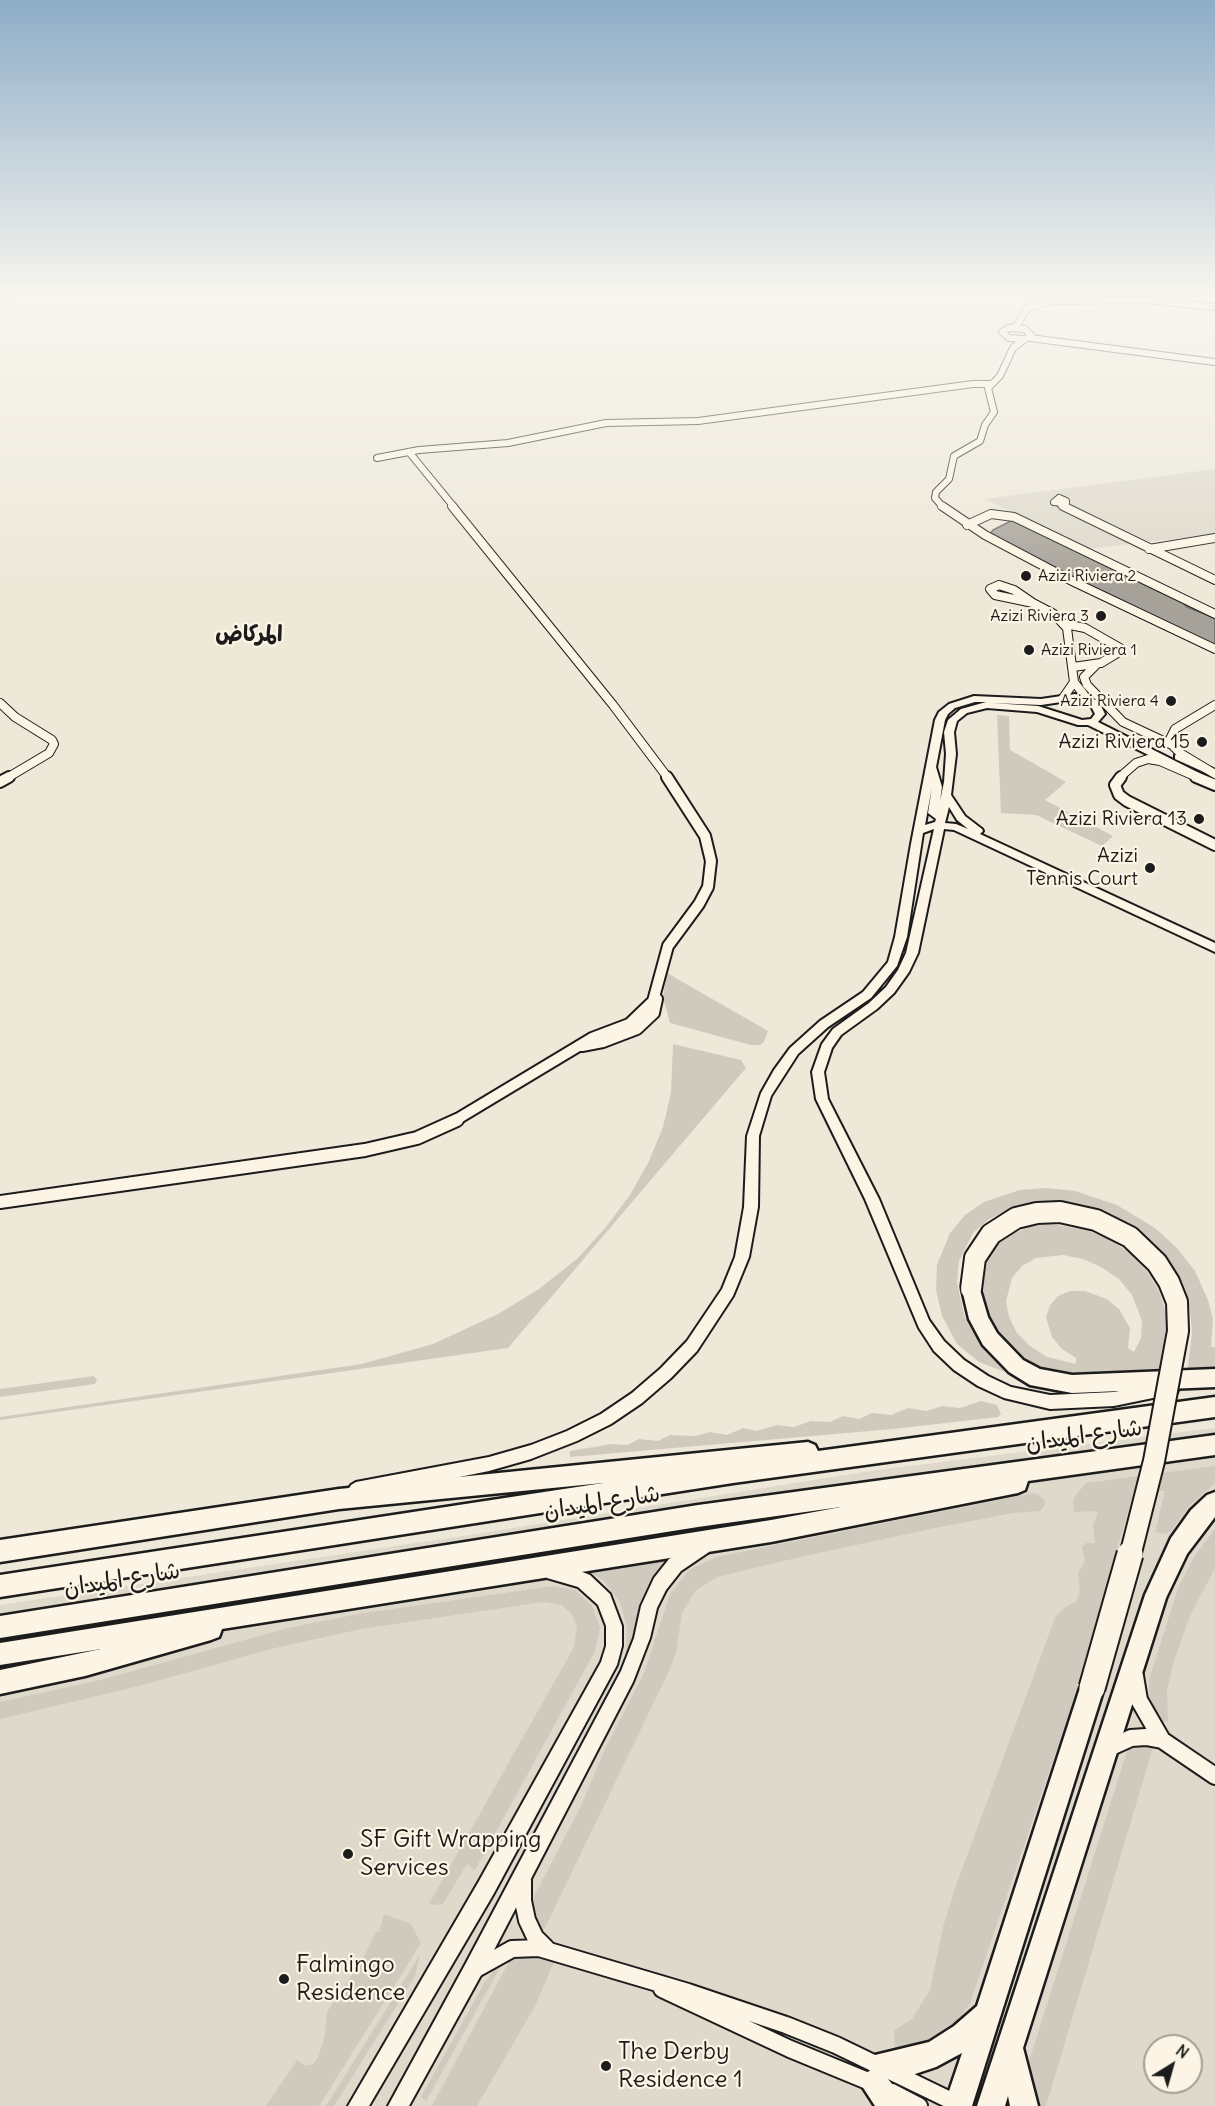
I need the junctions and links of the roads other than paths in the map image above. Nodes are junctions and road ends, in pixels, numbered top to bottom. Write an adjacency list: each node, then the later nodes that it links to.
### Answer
1 (939, 391): 3 (street)
2 (989, 391): 6 (street)
3 (409, 452): 4 (street); 35 (street)
4 (377, 458)
5 (1060, 504): 8 (street)
6 (967, 525): 11 (street); 13 (street)
7 (1215, 538): 8 (street)
8 (1149, 549): 9 (street)
9 (1215, 580)
10 (1033, 603): 10 (street); 12 (street)
11 (1215, 614)
12 (1065, 624): 14 (street); 15 (street)
13 (1215, 649)
14 (1096, 665): 15 (street); 24 (street)
15 (1073, 667): 16 (street)
16 (1074, 682): 17 (street); 18 (street)
17 (1060, 699): 18 (street); 22 (street); 25 (street)
18 (1088, 700): 21 (street)
19 (0, 703): 27 (street)
20 (1215, 705): 24 (street)
21 (1100, 714): 23 (street); 26 (street)
22 (1058, 715): 23 (street); 29 (street)
23 (1090, 722): 28 (street)
24 (1172, 745): 26 (street)
25 (932, 768): 30 (street); 31 (street)
26 (1215, 774)
27 (0, 782)
28 (1215, 785): 32 (street)
29 (946, 795): 30 (street); 33 (street)
30 (940, 822): 31 (street); 33 (street); 36 (street)
31 (919, 831): 41 (street)
32 (1215, 844)
33 (1015, 855): 34 (street)
34 (1215, 948)
35 (0, 1202)
36 (1210, 1378): 58 (main road, bridge)
37 (1215, 1407): 39 (main road, شارع الميدان)
38 (1215, 1445): 40 (main road, شارع الميدان)
39 (880, 1453): 41 (main road); 46 (main road, شارع الميدان)
40 (1115, 1460): 43 (main road); 48 (main road, شارع الميدان)
41 (339, 1499): 44 (main road)
42 (1215, 1502): 50 (main road)
43 (714, 1539): 45 (main road); 55 (street)
44 (0, 1551)
45 (483, 1575): 47 (main road); 62 (street)
46 (0, 1586)
47 (262, 1612): 49 (main road); 51 (main road)
48 (0, 1627)
49 (0, 1654)
50 (1134, 1661): 52 (street); 53 (main road)
51 (0, 1682)
52 (1162, 1740): 53 (street); 54 (street)
53 (1105, 1750): 59 (main road)
54 (1215, 1776)
55 (524, 1874): 56 (street); 57 (street)
56 (548, 1950): 57 (street); 60 (street)
57 (473, 1970): 63 (street)
58 (987, 2013): 60 (main road); 61 (main road)
59 (1010, 2047): 66 (main road); 67 (main road)
60 (878, 2074): 61 (street); 64 (main road); 65 (street)
61 (959, 2105)
62 (358, 2106)
63 (398, 2106)
64 (892, 2106)
65 (919, 2106)
66 (991, 2106)
67 (1024, 2106)

